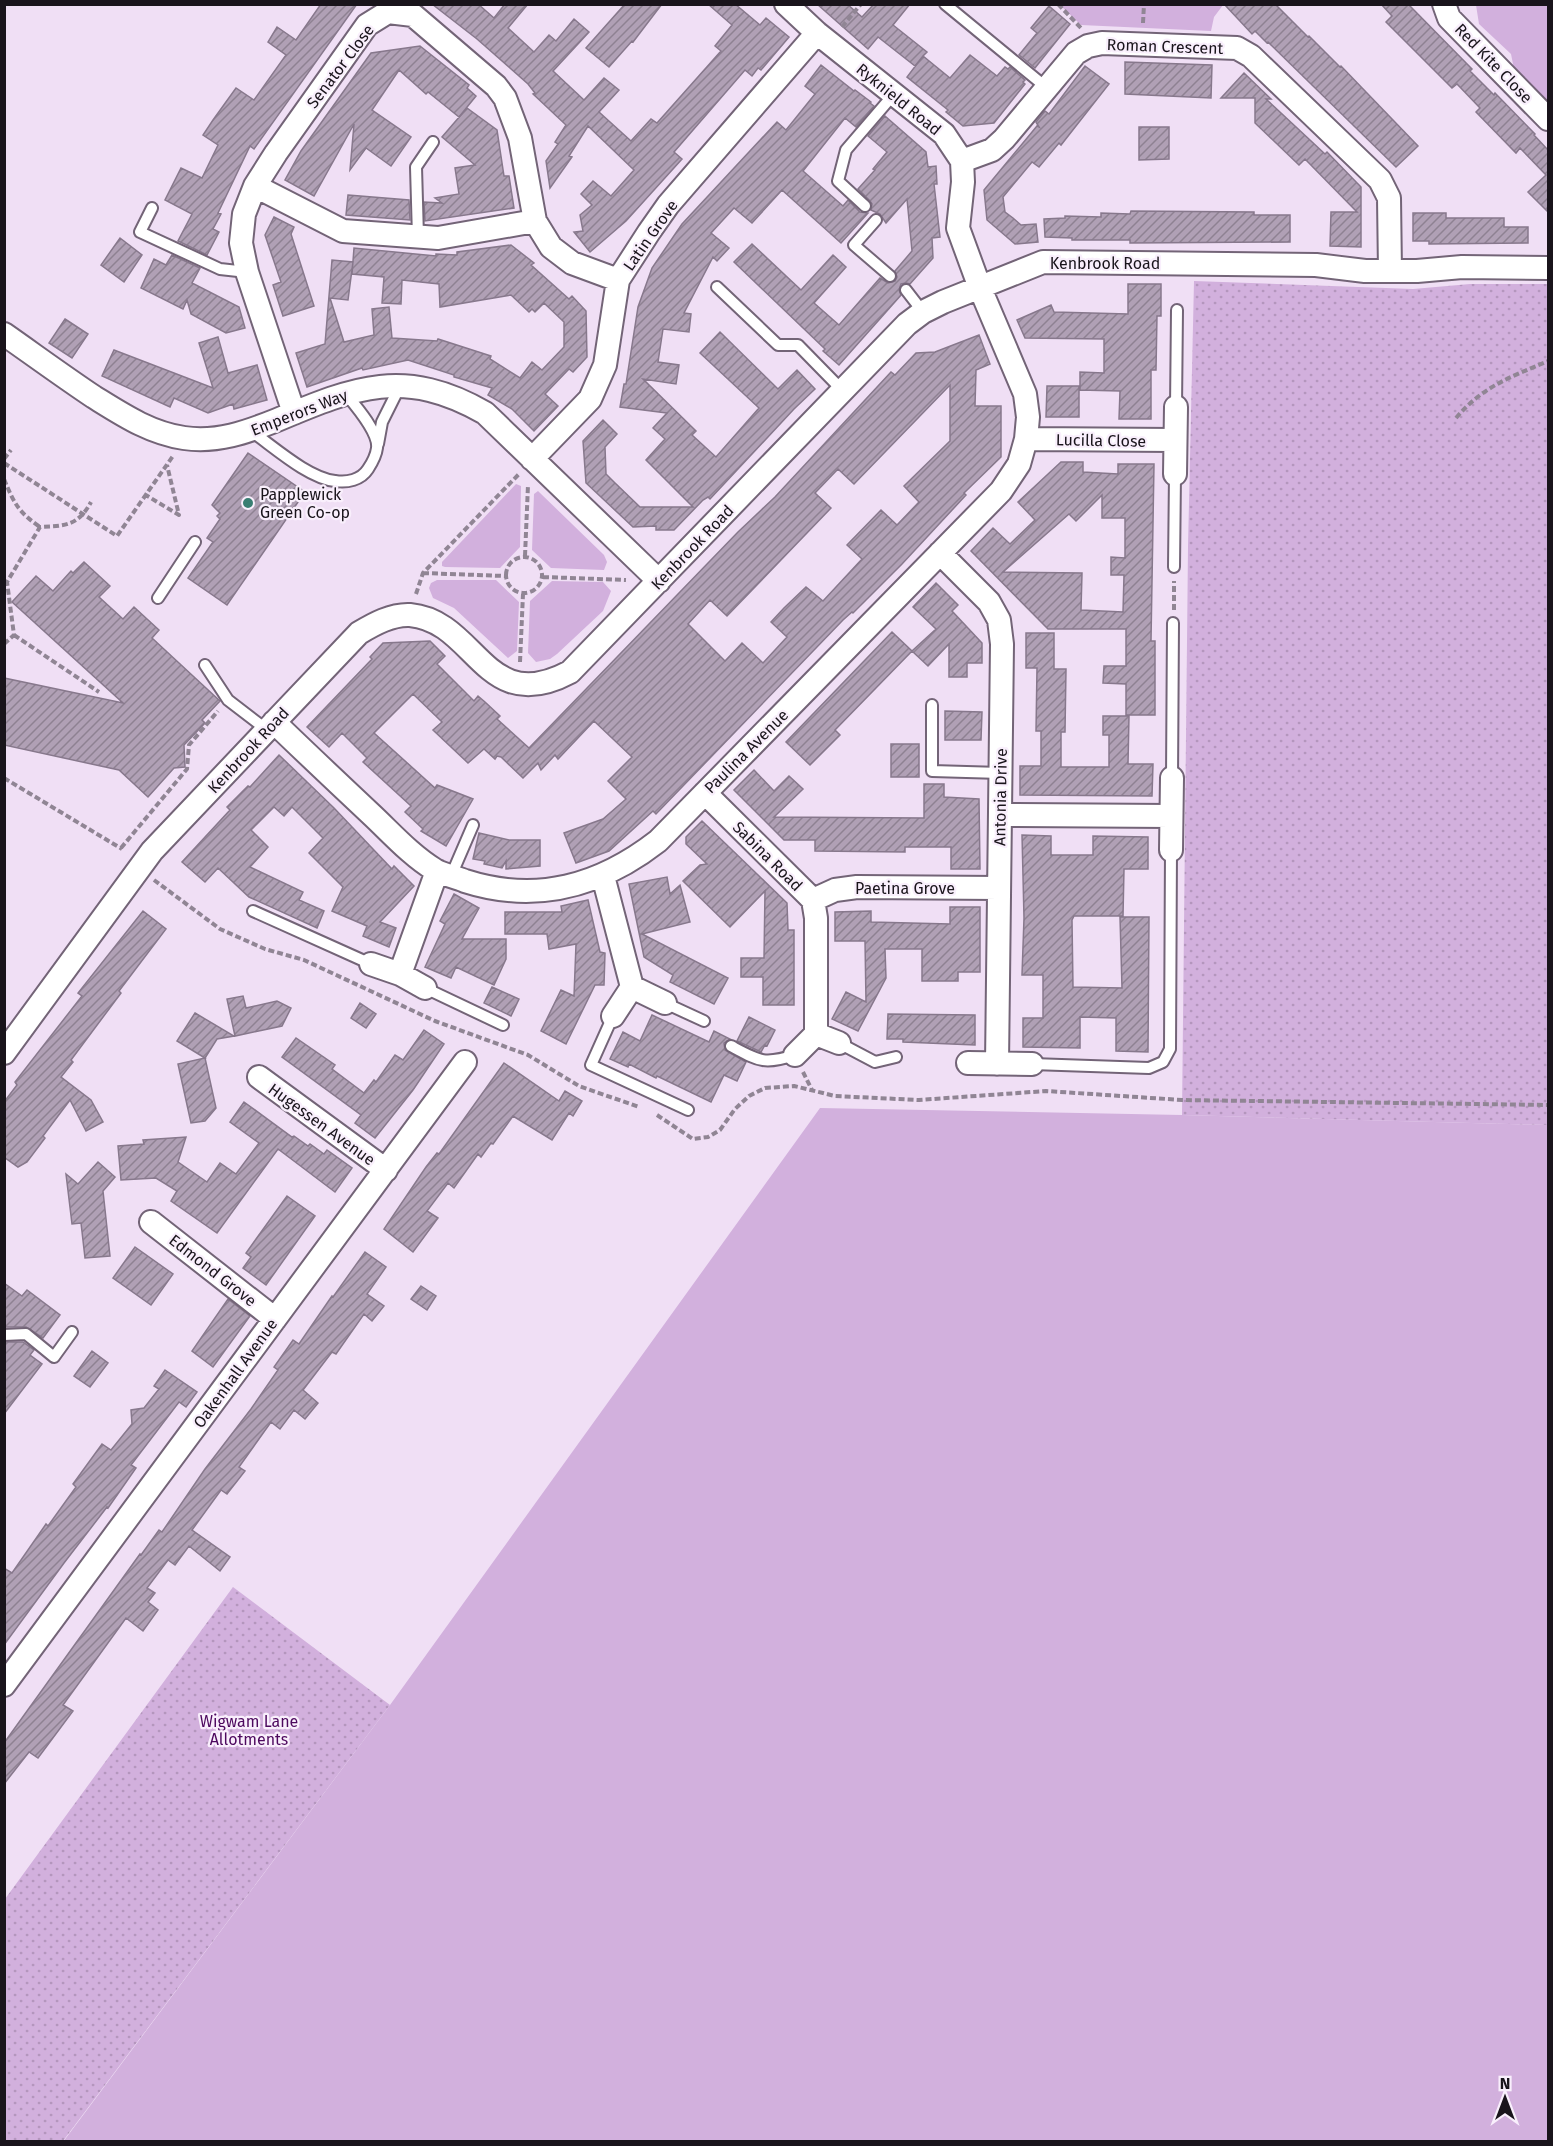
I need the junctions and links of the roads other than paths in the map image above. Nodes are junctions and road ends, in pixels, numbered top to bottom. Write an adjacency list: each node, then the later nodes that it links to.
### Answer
1 (786, 4): 4 (street, Ryknield Road)
2 (945, 4): 5 (lane)
3 (1444, 4): 7 (street, Red Kite Close)
4 (823, 38): 6 (street, Ryknield Road); 20 (street, Latin Grove)
5 (1047, 88): 9 (street, Roman Crescent); 17 (street, Roman Crescent)
6 (894, 94): 9 (street, Ryknield Road); 11 (lane)
7 (1548, 119)
8 (433, 142): 15 (lane)
9 (962, 161): 22 (street)
10 (255, 186): 14 (street, Senator Close); 15 (street); 18 (street, Senator Close)
11 (865, 206)
12 (152, 208): 18 (lane)
13 (876, 220): 19 (lane)
14 (536, 221): 15 (street); 20 (street, Senator Close)
15 (418, 237)
16 (1548, 267): 17 (street, Kenbrook Road)
17 (1390, 271): 22 (street, Kenbrook Road)
18 (247, 272): 31 (street, Senator Close)
19 (890, 276)
20 (618, 280): 36 (street, Latin Grove)
21 (717, 287): 28 (lane)
22 (980, 288): 25 (street, Kenbrook Road); 33 (street, Paulina Avenue)
23 (906, 290): 25 (lane)
24 (1177, 310): 30 (lane)
25 (923, 312): 28 (street, Kenbrook Road)
26 (4, 334): 32 (street, Emperors Way)
27 (400, 386): 29 (street, Emperors Way); 35 (lane); 36 (street, Emperors Way)
28 (843, 391): 41 (street, Kenbrook Road)
29 (345, 393): 31 (street, Emperors Way); 35 (lane)
30 (1176, 406): 34 (street)
31 (294, 413): 32 (street, Emperors Way)
32 (251, 431): 35 (lane)
33 (1026, 439): 34 (street, Lucilla Close); 39 (street, Paulina Avenue)
34 (1175, 440): 37 (street)
35 (378, 446)
36 (532, 459): 41 (street, Emperors Way)
37 (1175, 474): 40 (lane)
38 (195, 542): 42 (lane)
39 (940, 553): 47 (street, Antonia Drive); 49 (street, Paulina Avenue)
40 (1174, 567)
41 (659, 581): 46 (street, Kenbrook Road)
42 (158, 598)
43 (1173, 623): 48 (lane)
44 (205, 665): 46 (lane)
45 (932, 705): 47 (lane)
46 (270, 726): 54 (street, Paulina Avenue); 70 (street, Kenbrook Road)
47 (1001, 773): 50 (street, Antonia Drive)
48 (1172, 778): 51 (street)
49 (705, 793): 55 (street, Paulina Avenue); 57 (street, Sabina Road)
50 (1000, 815): 51 (street); 56 (street, Antonia Drive)
51 (1171, 816): 53 (street)
52 (472, 825): 54 (lane)
53 (1171, 850): 76 (lane)
54 (444, 874): 55 (street, Paulina Avenue); 60 (street)
55 (603, 876): 61 (street)
56 (999, 888): 57 (street, Paetina Grove); 75 (street, Antonia Drive)
57 (813, 900): 67 (street, Sabina Road)
58 (253, 911): 59 (lane)
59 (371, 964): 60 (street)
60 (400, 974): 62 (street)
61 (632, 987): 63 (street); 64 (street)
62 (426, 988): 66 (lane)
63 (665, 1003): 65 (lane)
64 (614, 1016): 78 (lane)
65 (704, 1021)
66 (503, 1025)
67 (816, 1034): 68 (street); 71 (street)
68 (840, 1043): 72 (lane)
69 (731, 1046): 71 (lane)
70 (4, 1053)
71 (795, 1055)
72 (896, 1058)
73 (465, 1062): 79 (street, Oakenhall Avenue)
74 (968, 1063): 75 (street)
75 (997, 1064): 76 (street)
76 (1032, 1064)
77 (259, 1077): 79 (street, Hugessen Avenue)
78 (688, 1110)
79 (386, 1170): 81 (street, Oakenhall Avenue)
80 (151, 1222): 81 (street, Edmond Grove)
81 (275, 1319): 84 (street, Oakenhall Avenue)
82 (72, 1332): 83 (lane)
83 (4, 1335)
84 (4, 1685)

